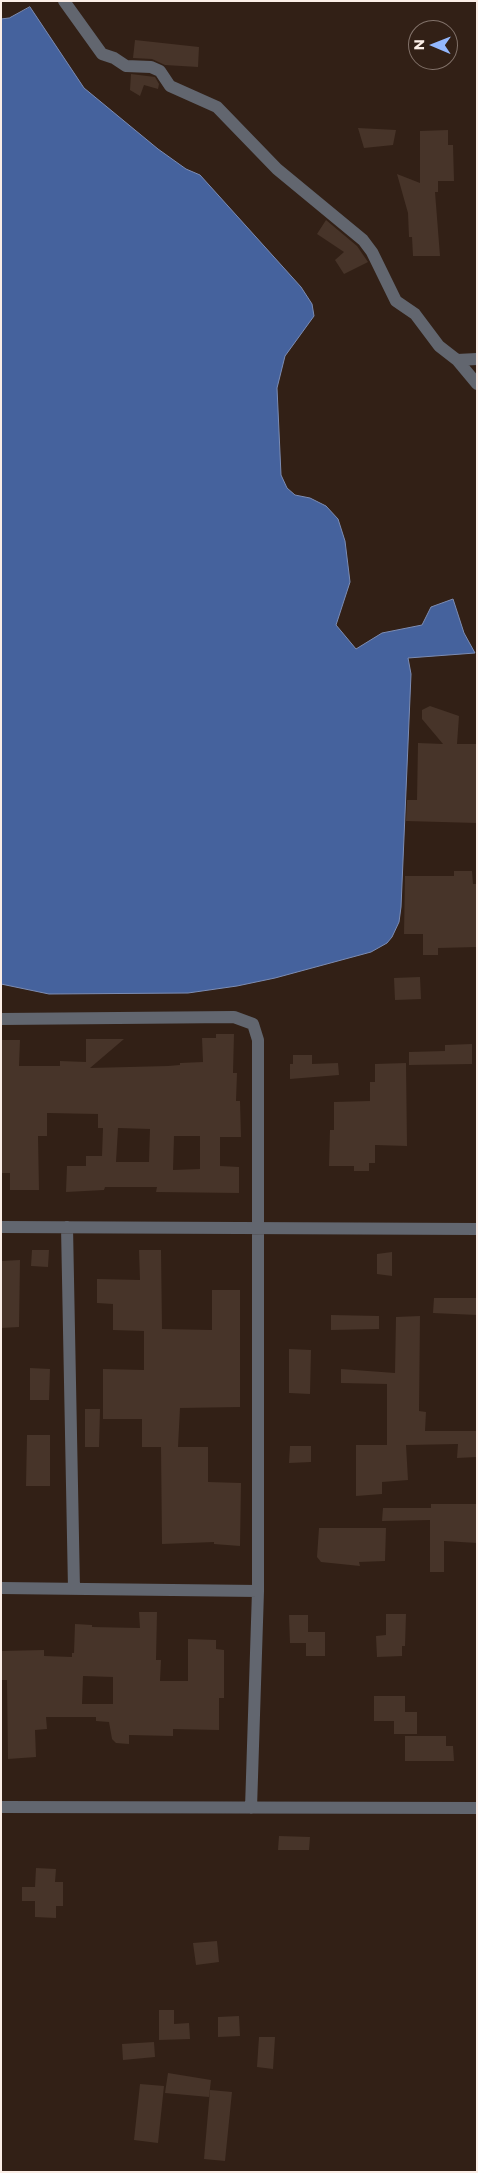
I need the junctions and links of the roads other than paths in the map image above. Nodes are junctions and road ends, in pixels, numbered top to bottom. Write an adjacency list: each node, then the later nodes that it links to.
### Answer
1 (64, 1): 3 (street)
2 (477, 359): 3 (street)
3 (457, 360): 4 (street)
4 (477, 384)
5 (1, 1019): 8 (street)
6 (1, 1227): 7 (street)
7 (67, 1227): 8 (street); 11 (street)
8 (258, 1229): 9 (street); 12 (street)
9 (477, 1229)
10 (1, 1588): 11 (street)
11 (74, 1589): 12 (street)
12 (258, 1591): 14 (street)
13 (1, 1807): 14 (street)
14 (251, 1808): 15 (street)
15 (477, 1808)

